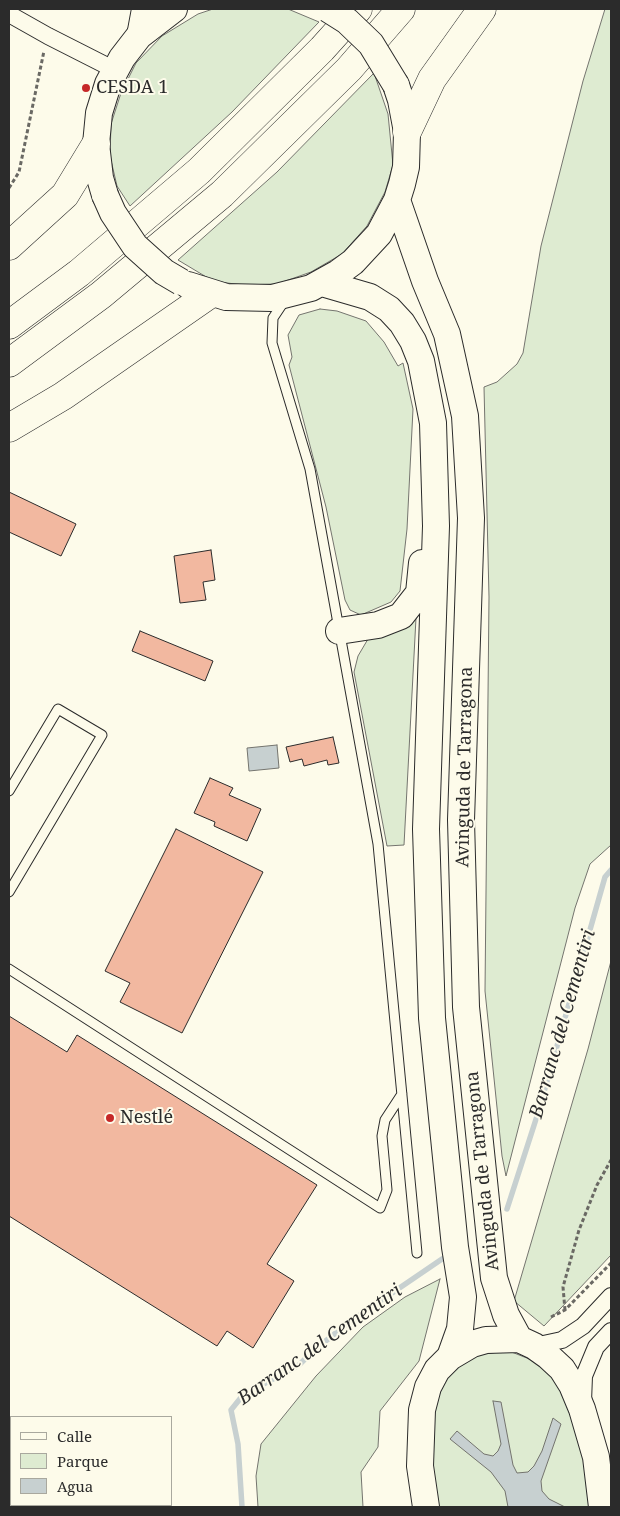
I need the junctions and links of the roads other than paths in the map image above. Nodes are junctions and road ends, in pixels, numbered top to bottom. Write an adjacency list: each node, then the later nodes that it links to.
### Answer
1 (144, 9): 8 (main road)
2 (174, 9): 8 (main road)
3 (328, 9): 10 (main road, bridge)
4 (358, 9): 17 (highway)
5 (401, 9): 18 (highway)
6 (482, 9): 10 (highway)
7 (9, 14): 9 (street)
8 (139, 36): 9 (main road)
9 (115, 70): 11 (main road)
10 (407, 132): 12 (main road)
11 (96, 144): 13 (highway); 15 (main road, bridge)
12 (397, 200): 14 (main road); 29 (main road, Avinguda de Tarragona)
13 (9, 246)
14 (322, 283): 16 (main road); 19 (main road, Avinguda de Tarragona)
15 (210, 294): 16 (main road); 20 (highway)
16 (287, 295): 21 (lane)
17 (9, 325)
18 (9, 363)
19 (433, 423): 21 (main road); 30 (main road, Avinguda de Tarragona)
20 (9, 428)
21 (339, 631): 25 (lane)
22 (9, 791): 23 (lane)
23 (9, 892)
24 (9, 970): 25 (lane)
25 (402, 1094): 26 (lane)
26 (417, 1253)
27 (611, 1296): 29 (street)
28 (611, 1331): 31 (street)
29 (526, 1342): 30 (main road); 31 (main road)
30 (450, 1357): 32 (main road)
31 (582, 1409): 33 (main road)
32 (426, 1507)
33 (602, 1507)

